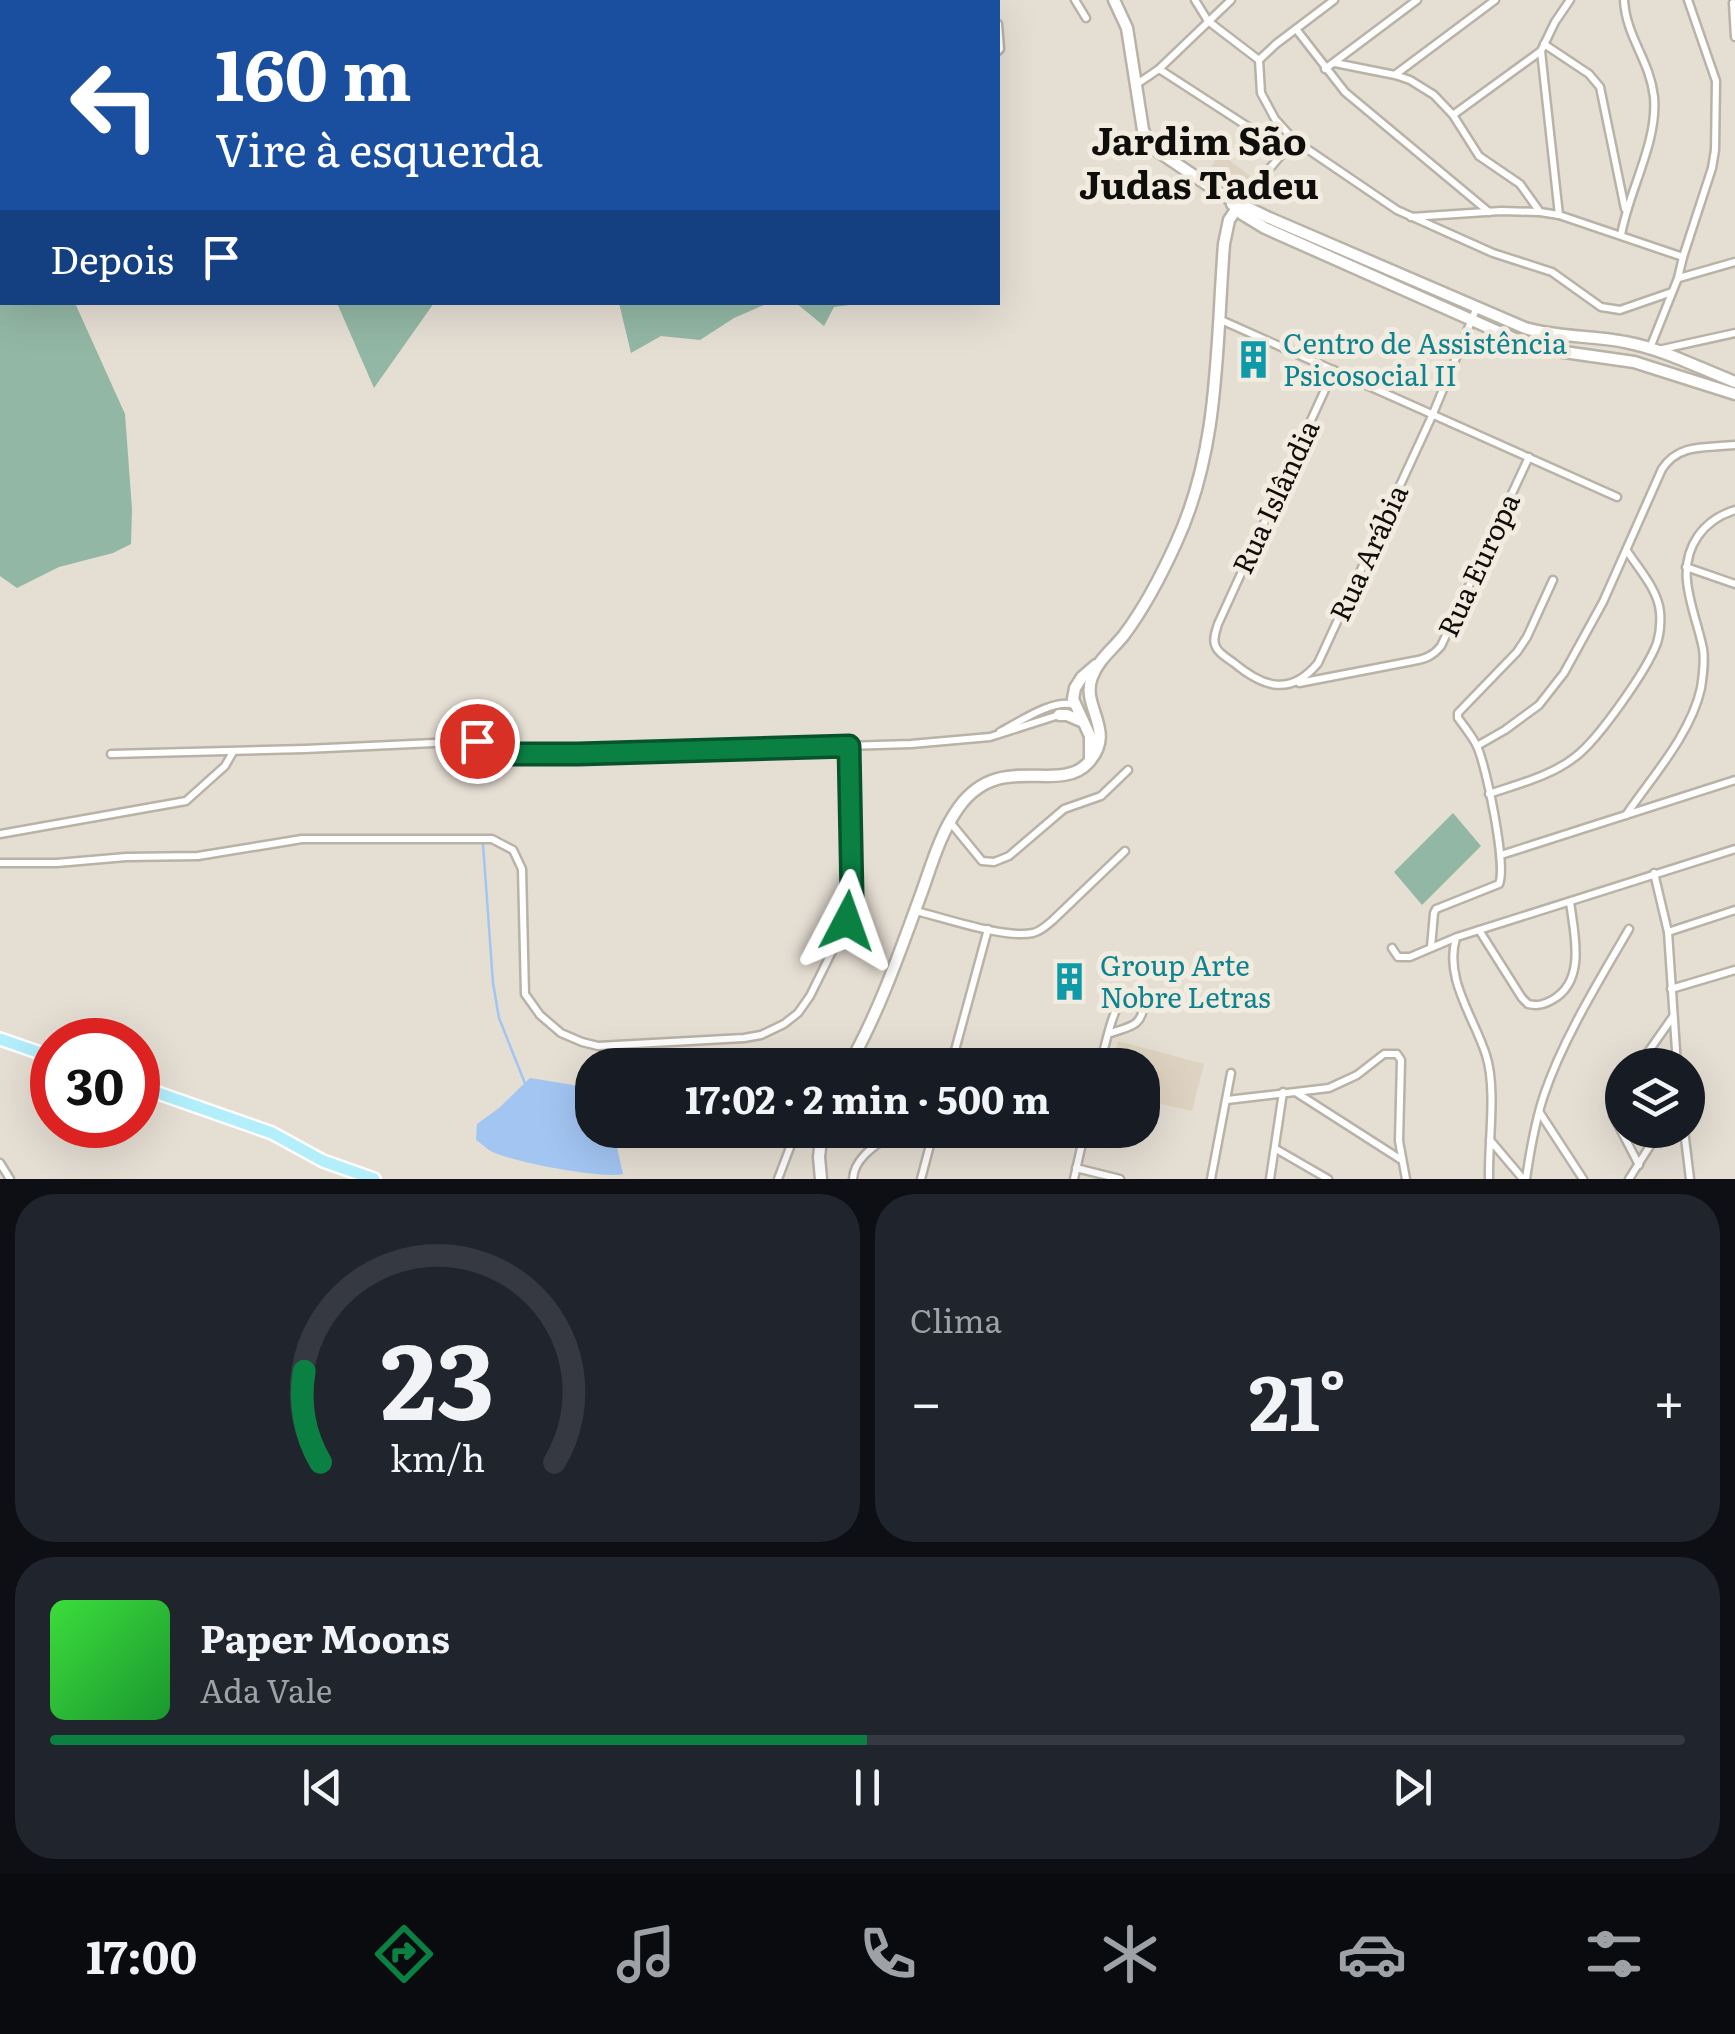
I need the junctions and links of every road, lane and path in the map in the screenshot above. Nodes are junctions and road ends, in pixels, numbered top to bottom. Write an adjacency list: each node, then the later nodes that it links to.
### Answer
1 (1076, 0): 12 (street)
2 (1114, 0): 22 (main road)
3 (1195, 0): 13 (street)
4 (1231, 0): 13 (street)
5 (1334, 0): 14 (street)
6 (1417, 0): 18 (street)
7 (1496, 0): 21 (street)
8 (1570, 0): 16 (street)
9 (1624, 0): 26 (street)
10 (1688, 0): 35 (street)
11 (1732, 3): 15 (street)
12 (1086, 18)
13 (1208, 22): 17 (street); 19 (street)
14 (1296, 29): 17 (street); 20 (street)
15 (1735, 36)
16 (1542, 48): 23 (street); 27 (street); 32 (street)
17 (1259, 60): 24 (street)
18 (1335, 62): 20 (street); 21 (street)
19 (1159, 69): 22 (street); 25 (street)
20 (1326, 70): 30 (street)
21 (1395, 75): 23 (street)
22 (1136, 84): 28 (main road)
23 (1453, 114): 31 (street)
24 (1294, 140): 25 (street); 33 (street)
25 (1284, 150): 28 (street)
26 (1634, 184): 27 (street); 29 (street)
27 (1620, 186): 29 (street)
28 (1239, 206): 39 (main road); 40 (main road); 41 (main road)
29 (1625, 210): 34 (street)
30 (1489, 212): 31 (street); 33 (street)
31 (1540, 212): 32 (street)
32 (1560, 215): 34 (street)
33 (1409, 217): 38 (street)
34 (1621, 234): 35 (street)
35 (1683, 257): 37 (street)
36 (1735, 262): 37 (street)
37 (1678, 278): 38 (street)
38 (1672, 292): 43 (street)
39 (1477, 307): 41 (street, Rua Arábia); 43 (main road)
40 (1220, 319): 44 (street); 56 (main road)
41 (1471, 321): 46 (main road); 47 (street, Rua Arábia)
42 (1735, 333): 43 (street)
43 (1653, 349): 45 (main road)
44 (1334, 370): 47 (street); 57 (street, Rua Islândia)
45 (1732, 381): 46 (main road)
46 (1729, 393)
47 (1432, 416): 49 (street); 57 (street, Rua Arábia)
48 (1735, 445): 52 (street)
49 (1530, 457): 50 (street); 57 (street, Rua Europa)
50 (1617, 497)
51 (1735, 510): 53 (street)
52 (1627, 551): 65 (street); 71 (street)
53 (1686, 567): 55 (street); 72 (street)
54 (1553, 580): 65 (street)
55 (1735, 584)
56 (1099, 663): 58 (main road); 59 (main road)
57 (1298, 683)
58 (1089, 684): 59 (main road); 60 (main road)
59 (1074, 705): 60 (main road); 61 (street); 62 (main road); 63 (street)
60 (1095, 712): 68 (main road)
61 (1058, 716): 62 (main road); 63 (street)
62 (1083, 722): 68 (main road)
63 (990, 737): 64 (street)
64 (849, 746): 66 (street); 78 (street)
65 (1477, 746): 71 (street)
66 (234, 751): 67 (street); 74 (street)
67 (110, 754)
68 (1090, 762): 73 (main road)
69 (1128, 770): 73 (street)
70 (1734, 779): 72 (street)
71 (1490, 794): 77 (street)
72 (1626, 815): 77 (street)
73 (950, 821): 81 (main road)
74 (0, 834)
75 (1735, 849): 79 (street)
76 (1124, 851): 83 (street)
77 (1501, 855): 88 (street)
78 (0, 863)
79 (1654, 874): 80 (street); 86 (street)
80 (1570, 902): 85 (street); 85 (street)
81 (915, 910): 83 (street); 95 (main road)
82 (1735, 910): 86 (street)
83 (988, 929): 96 (street)
84 (1629, 929): 106 (street)
85 (1479, 930): 87 (street)
86 (1668, 932): 91 (street)
87 (1457, 937): 88 (street); 107 (street)
88 (1431, 947): 89 (street)
89 (1392, 948)
90 (1735, 970): 91 (street)
91 (1671, 988): 92 (street)
92 (1673, 1017): 98 (street); 99 (street)
93 (1108, 1034): 93 (street); 97 (street)
94 (0, 1039): 100 (main road)
95 (858, 1048)
96 (956, 1048)
97 (1104, 1048)
98 (1651, 1048)
99 (1676, 1048)
100 (30, 1049)
101 (1230, 1073): 105 (street)
102 (1284, 1092): 103 (street); 105 (street); 116 (street)
103 (1296, 1092): 117 (street); 117 (street)
104 (160, 1094): 122 (main road)
105 (1227, 1100): 129 (street)
106 (1539, 1112): 134 (street); 135 (street)
107 (1490, 1139): 133 (street); 134 (street)
108 (790, 1148): 123 (street)
109 (820, 1148): 124 (main road)
110 (874, 1148): 125 (street)
111 (929, 1148): 126 (street)
112 (1081, 1148): 120 (street)
113 (1631, 1148): 119 (street)
114 (1649, 1148): 119 (street)
115 (1686, 1148): 137 (street)
116 (1276, 1149): 130 (street); 131 (street)
117 (1401, 1159): 132 (street)
118 (0, 1163): 121 (street)
119 (1639, 1164): 136 (street)
120 (1076, 1168): 127 (street); 128 (street)
121 (10, 1179)
122 (374, 1179)
123 (778, 1179)
124 (821, 1179)
125 (853, 1179)
126 (920, 1179)
127 (1074, 1179)
128 (1120, 1179)
129 (1211, 1179)
130 (1270, 1179)
131 (1328, 1179)
132 (1406, 1179)
133 (1489, 1179)
134 (1524, 1179)
135 (1583, 1179)
136 (1630, 1179)
137 (1690, 1179)

